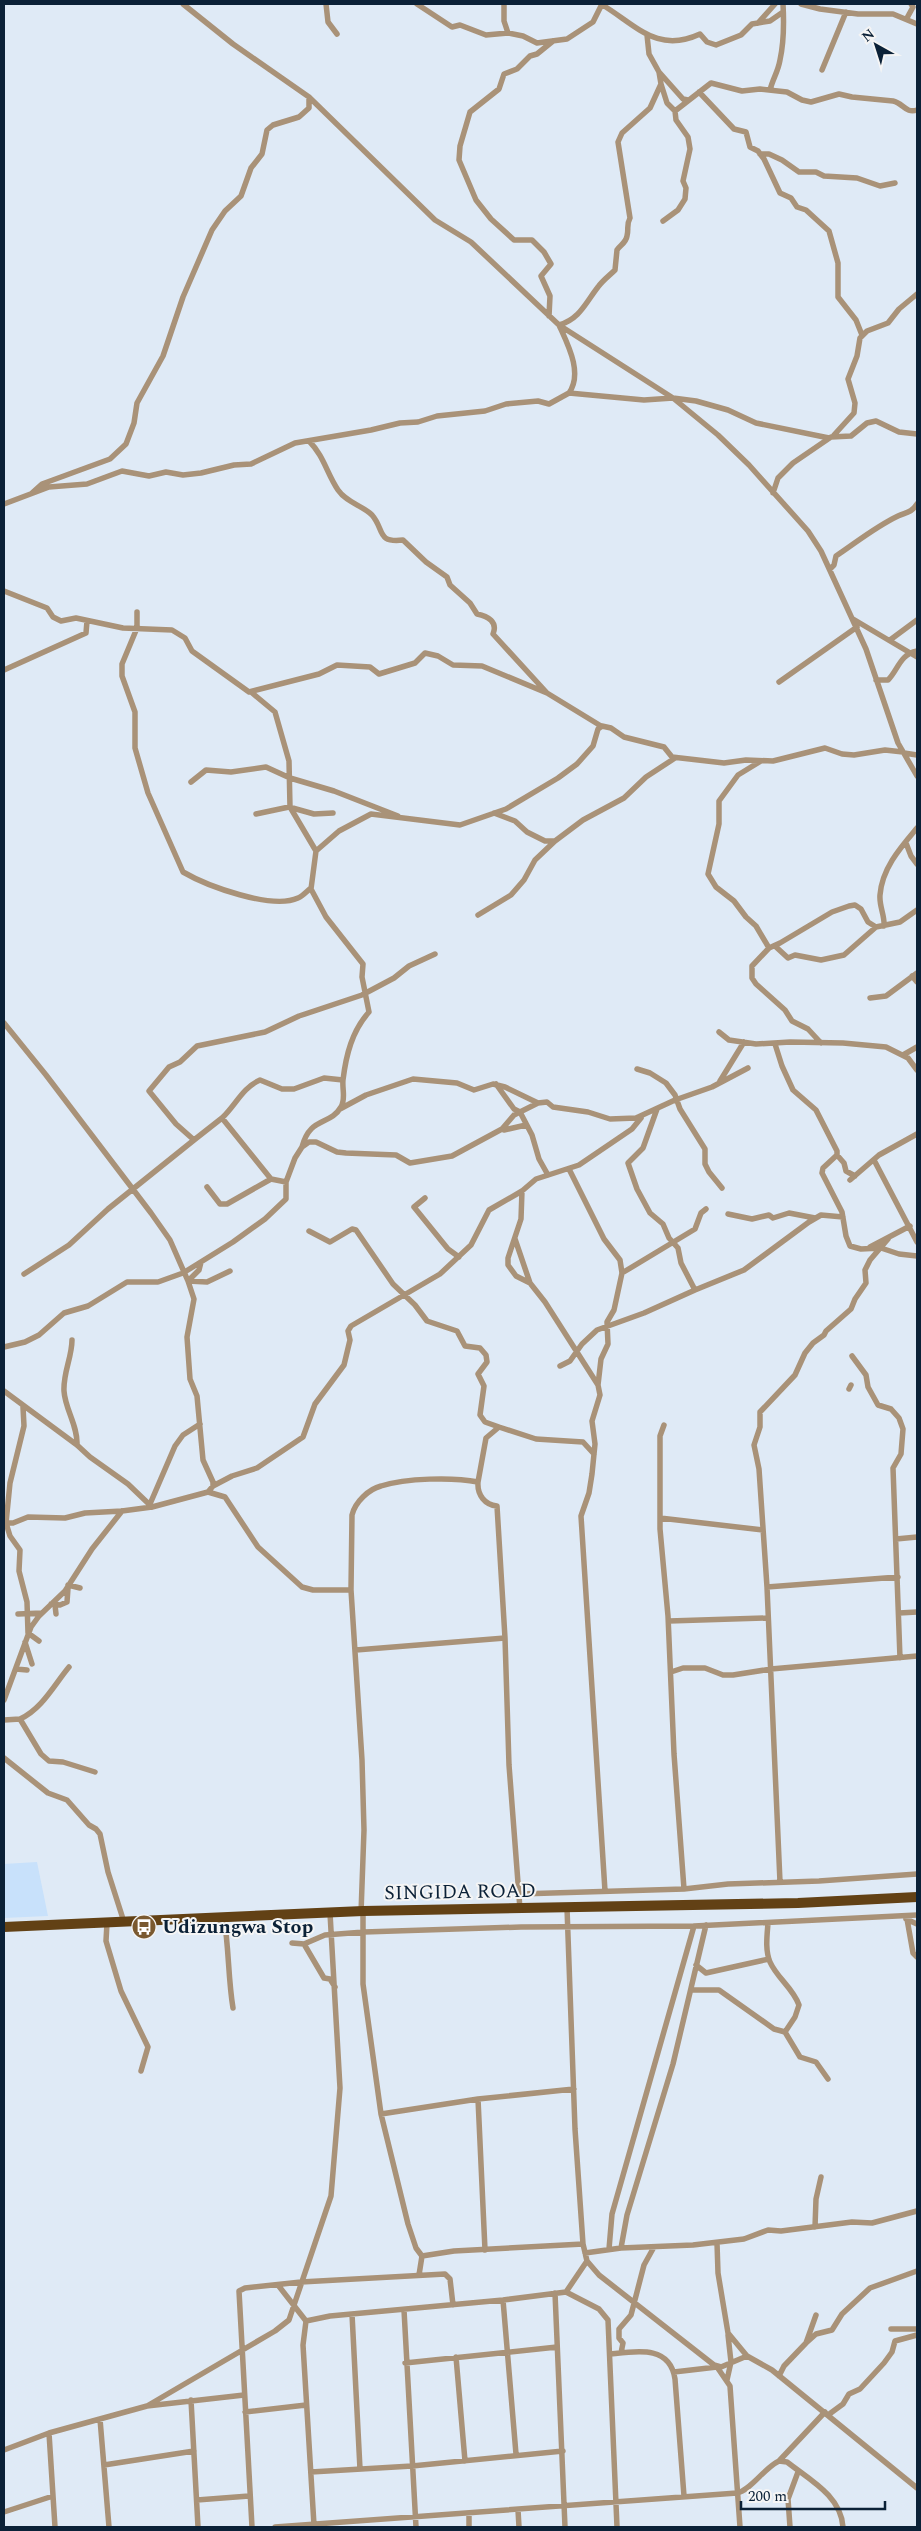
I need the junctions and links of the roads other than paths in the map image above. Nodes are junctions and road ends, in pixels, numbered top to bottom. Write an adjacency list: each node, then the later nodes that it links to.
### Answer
1 (182, 4): 24 (street)
2 (326, 4): 16 (street)
3 (417, 4): 15 (street)
4 (504, 4): 15 (street)
5 (601, 4): 17 (street); 18 (street)
6 (775, 4): 13 (street)
7 (783, 4): 10 (street)
8 (801, 4): 11 (street)
9 (911, 4): 12 (street)
10 (783, 12): 13 (street); 22 (street)
11 (846, 12): 12 (street); 19 (street)
12 (907, 18): 14 (street)
13 (758, 22): 17 (street)
14 (917, 24)
15 (508, 33): 18 (street)
16 (336, 34)
17 (647, 35): 20 (street)
18 (553, 41): 32 (street)
19 (822, 70)
20 (658, 72): 21 (street); 25 (street)
21 (661, 84): 27 (street); 33 (street)
22 (770, 90): 23 (street); 26 (street)
23 (700, 92): 25 (street); 28 (street)
24 (309, 97): 32 (street); 41 (street)
25 (688, 100): 27 (street)
26 (917, 110)
27 (675, 111): 30 (street)
28 (760, 154): 29 (street); 34 (street)
29 (895, 183)
30 (663, 221)
31 (917, 294): 34 (street)
32 (550, 316): 33 (street)
33 (560, 325): 35 (street); 36 (street)
34 (862, 335): 38 (street)
35 (569, 393): 36 (street); 39 (street)
36 (672, 398): 38 (street); 40 (street)
37 (917, 434): 38 (street)
38 (832, 436): 40 (street)
39 (309, 441): 41 (street); 59 (street)
40 (773, 493): 44 (street)
41 (29, 495): 42 (street)
42 (4, 504)
43 (917, 504): 44 (street)
44 (830, 569): 47 (street)
45 (4, 590): 49 (street)
46 (137, 612): 51 (street)
47 (853, 619): 50 (street); 52 (street)
48 (917, 620): 52 (street)
49 (87, 621): 51 (street); 55 (street)
50 (856, 627): 56 (street); 57 (street)
51 (136, 628): 58 (street); 78 (street)
52 (890, 640): 53 (street)
53 (914, 652): 54 (street); 56 (street)
54 (917, 657)
55 (4, 670)
56 (876, 680): 61 (street)
57 (779, 682)
58 (251, 692): 59 (street); 66 (street)
59 (547, 693): 60 (street)
60 (600, 726): 63 (street); 70 (street)
61 (903, 751): 62 (street); 64 (street); 65 (street)
62 (917, 755)
63 (675, 758): 64 (street); 74 (street)
64 (761, 761): 83 (street)
65 (917, 776)
66 (290, 778): 67 (street); 68 (street); 72 (street)
67 (191, 782)
68 (290, 807): 69 (street); 71 (street); 76 (street)
69 (333, 813)
70 (492, 813): 72 (street); 74 (street)
71 (256, 814)
72 (403, 817): 76 (street)
73 (917, 828): 75 (street)
74 (555, 841): 80 (street)
75 (906, 843): 77 (street); 81 (street)
76 (316, 851): 78 (street)
77 (917, 864)
78 (311, 888): 87 (street)
79 (917, 910): 81 (street)
80 (478, 916)
81 (884, 926): 82 (street)
82 (876, 927): 83 (street); 83 (street)
83 (772, 947): 92 (street)
84 (435, 954): 87 (street)
85 (915, 974): 86 (street); 88 (street)
86 (917, 982)
87 (364, 994): 99 (street); 112 (street)
88 (870, 998)
89 (4, 1023): 122 (street)
90 (720, 1032): 91 (street)
91 (744, 1042): 93 (street); 100 (street)
92 (821, 1043): 93 (street); 95 (street)
93 (775, 1044): 114 (street)
94 (917, 1047): 95 (street)
95 (902, 1055): 98 (street)
96 (748, 1068): 100 (street)
97 (637, 1069): 102 (street)
98 (917, 1070)
99 (343, 1080): 104 (street); 108 (street)
100 (720, 1082): 102 (street)
101 (496, 1084): 103 (street); 104 (street); 106 (street)
102 (677, 1099): 105 (street); 121 (street)
103 (538, 1103): 106 (street); 107 (street)
104 (340, 1109): 113 (street)
105 (657, 1109): 107 (street); 134 (street)
106 (520, 1112): 109 (street); 110 (street)
107 (642, 1117): 116 (street)
108 (222, 1118): 112 (street); 118 (street)
109 (526, 1125): 110 (street); 117 (street)
110 (499, 1131): 113 (street)
111 (917, 1134): 115 (street)
112 (194, 1140): 122 (street)
113 (302, 1147): 119 (street)
114 (837, 1155): 115 (street); 127 (street)
115 (874, 1160): 129 (street)
116 (569, 1169): 117 (street); 142 (street)
117 (548, 1175): 123 (street)
118 (271, 1179): 119 (street); 120 (street)
119 (286, 1182): 139 (street)
120 (207, 1187)
121 (722, 1188)
122 (132, 1190): 141 (street); 143 (street)
123 (522, 1191): 131 (street); 138 (street)
124 (425, 1198): 138 (street)
125 (706, 1209): 134 (street)
126 (728, 1214): 128 (street)
127 (843, 1217): 128 (street); 135 (street)
128 (816, 1218): 146 (street)
129 (910, 1226): 132 (street); 133 (street)
130 (309, 1231): 147 (street)
131 (516, 1238): 145 (street); 145 (street)
132 (888, 1239): 135 (street); 136 (street)
133 (917, 1242)
134 (673, 1243): 142 (street); 146 (street)
135 (868, 1248): 136 (street)
136 (881, 1248): 137 (street); 171 (street)
137 (917, 1256)
138 (459, 1257): 147 (street)
139 (201, 1262): 141 (street); 144 (street)
140 (230, 1271): 144 (street)
141 (183, 1273): 144 (street); 150 (street)
142 (622, 1273): 148 (street)
143 (24, 1274)
144 (188, 1281): 157 (street)
145 (530, 1283): 151 (street)
146 (695, 1290): 148 (street)
147 (403, 1296): 159 (street); 165 (street)
148 (608, 1326): 151 (street); 154 (street)
149 (72, 1340): 162 (street)
150 (4, 1347)
151 (576, 1354): 153 (street); 154 (street)
152 (852, 1356): 173 (street)
153 (560, 1366)
154 (598, 1385): 160 (street)
155 (4, 1391): 156 (street)
156 (24, 1407): 162 (street); 170 (street)
157 (200, 1424): 165 (street); 167 (street)
158 (664, 1425): 169 (street)
159 (499, 1427): 161 (street); 164 (street)
160 (594, 1433): 161 (street); 163 (street)
161 (583, 1442): 163 (street)
162 (77, 1444): 167 (street)
163 (594, 1454): 209 (street)
164 (478, 1482): 178 (street); 189 (street)
165 (213, 1486): 166 (street)
166 (208, 1492): 167 (street); 178 (street)
167 (151, 1505): 168 (street)
168 (122, 1511): 170 (street); 175 (street)
169 (660, 1518): 171 (street); 187 (street)
170 (5, 1523): 181 (street)
171 (763, 1530): 176 (street)
172 (917, 1537): 173 (street)
173 (896, 1539): 174 (street)
174 (898, 1578): 176 (street); 183 (street)
175 (70, 1586): 177 (street); 179 (street)
176 (767, 1587): 186 (street)
177 (80, 1588)
178 (351, 1590): 192 (street)
179 (53, 1605): 182 (street); 185 (street)
180 (917, 1612): 183 (street)
181 (27, 1613): 182 (street); 184 (street); 188 (street)
182 (42, 1613): 188 (street)
183 (899, 1613): 194 (street)
184 (18, 1614)
185 (56, 1614)
186 (768, 1618): 187 (street); 198 (street)
187 (669, 1621): 200 (street)
188 (28, 1633): 190 (street); 191 (street)
189 (505, 1638): 192 (street); 210 (street)
190 (39, 1641)
191 (25, 1642): 195 (street); 197 (street)
192 (356, 1650): 214 (street)
193 (917, 1656): 194 (street)
194 (900, 1658): 198 (street)
195 (32, 1664)
196 (69, 1667): 202 (street)
197 (16, 1669): 199 (street); 201 (street)
198 (771, 1669): 200 (street); 207 (street)
199 (27, 1670)
200 (671, 1672): 208 (street)
201 (4, 1700)
202 (20, 1718): 203 (street); 205 (street)
203 (4, 1720)
204 (4, 1758): 220 (street)
205 (95, 1772)
206 (917, 1874): 207 (street)
207 (780, 1882): 208 (street)
208 (684, 1889): 209 (street)
209 (605, 1891): 210 (street)
210 (519, 1894): 213 (street)
211 (917, 1897): 212 (highway, SINGIDA ROAD)
212 (567, 1908): 213 (highway, SINGIDA ROAD); 225 (street)
213 (520, 1909): 214 (highway, SINGIDA ROAD)
214 (362, 1912): 215 (highway, SINGIDA ROAD); 228 (street)
215 (330, 1913): 218 (highway, SINGIDA ROAD); 229 (street)
216 (917, 1915): 217 (street)
217 (900, 1916): 219 (street); 222 (street)
218 (224, 1918): 220 (highway, SINGIDA ROAD); 237 (street)
219 (907, 1920): 223 (street); 232 (street)
220 (124, 1922): 221 (highway, SINGIDA ROAD)
221 (107, 1923): 227 (highway, SINGIDA ROAD); 239 (street)
222 (768, 1923): 224 (street); 233 (street)
223 (917, 1924)
224 (706, 1925): 226 (street); 234 (street)
225 (567, 1926): 226 (street); 228 (street); 241 (street)
226 (694, 1926): 251 (street)
227 (4, 1927)
228 (364, 1932): 229 (street); 243 (street)
229 (331, 1934): 231 (street); 235 (street)
230 (292, 1943): 231 (street)
231 (304, 1944): 235 (street)
232 (917, 1957)
233 (769, 1959): 234 (street); 238 (street)
234 (696, 1965): 236 (street)
235 (335, 1987): 258 (street)
236 (691, 1990): 238 (street); 250 (street)
237 (233, 2008)
238 (785, 2032): 240 (street)
239 (141, 2071)
240 (828, 2079)
241 (574, 2089): 242 (street); 248 (street)
242 (478, 2099): 243 (street); 252 (street)
243 (382, 2114): 254 (street)
244 (820, 2177): 246 (street)
245 (917, 2211): 246 (street)
246 (815, 2227): 247 (street)
247 (717, 2243): 249 (street); 271 (street)
248 (583, 2244): 252 (street); 253 (street)
249 (654, 2247): 250 (street); 263 (street)
250 (621, 2248): 251 (street)
251 (609, 2249): 253 (street)
252 (485, 2250): 254 (street)
253 (585, 2253): 255 (street)
254 (422, 2256): 257 (street)
255 (587, 2261): 260 (street); 263 (street)
256 (917, 2271): 274 (street)
257 (420, 2275): 258 (street); 264 (street)
258 (301, 2282): 259 (street); 265 (street)
259 (278, 2285): 265 (street); 276 (street)
260 (566, 2292): 261 (street); 279 (street)
261 (555, 2293): 262 (street); 275 (street)
262 (503, 2300): 264 (street); 277 (street)
263 (634, 2302): 278 (street); 284 (street)
264 (453, 2305): 266 (street)
265 (293, 2306): 269 (street); 276 (street)
266 (404, 2310): 267 (street); 282 (street)
267 (352, 2314): 269 (street); 304 (street)
268 (816, 2315): 274 (street)
269 (306, 2322): 290 (street)
270 (917, 2329): 273 (street)
271 (728, 2333): 280 (street); 283 (street)
272 (917, 2335): 273 (street)
273 (897, 2340): 293 (street)
274 (806, 2343): 286 (street)
275 (557, 2347): 277 (street); 297 (street)
276 (241, 2351): 288 (street); 291 (street)
277 (508, 2352): 281 (street); 299 (street)
278 (621, 2353): 279 (street); 285 (street)
279 (611, 2354): 313 (street)
280 (747, 2356): 283 (street); 286 (street)
281 (456, 2357): 282 (street); 300 (street)
282 (406, 2362): 303 (street)
283 (731, 2362): 284 (street); 287 (street)
284 (717, 2366): 285 (street); 287 (street)
285 (674, 2372): 311 (street)
286 (779, 2376): 293 (street)
287 (727, 2380): 308 (street)
288 (244, 2395): 289 (street); 292 (street)
289 (191, 2400): 291 (street); 298 (street)
290 (306, 2405): 292 (street); 305 (street)
291 (147, 2406): 294 (street)
292 (245, 2412): 310 (street)
293 (827, 2414): 301 (street); 307 (street)
294 (100, 2419): 295 (street); 302 (street)
295 (50, 2434): 296 (street); 309 (street)
296 (4, 2450)
297 (563, 2451): 299 (street); 314 (street)
298 (194, 2452): 302 (street); 312 (street)
299 (516, 2454): 300 (street)
300 (465, 2461): 303 (street)
301 (779, 2461): 306 (street); 308 (street)
302 (104, 2466): 321 (street)
303 (412, 2466): 304 (street); 318 (street)
304 (360, 2469): 305 (street)
305 (311, 2472): 319 (street)
306 (798, 2472): 331 (street); 332 (street)
307 (917, 2488)
308 (737, 2493): 311 (street); 330 (street)
309 (54, 2496): 316 (street); 320 (street)
310 (249, 2496): 312 (street); 323 (street)
311 (684, 2496): 313 (street)
312 (197, 2500): 322 (street)
313 (616, 2502): 314 (street); 329 (street)
314 (565, 2506): 315 (street); 328 (street)
315 (518, 2510): 317 (street); 327 (street)
316 (4, 2512)
317 (469, 2514): 318 (street); 326 (street)
318 (415, 2518): 319 (street); 325 (street)
319 (314, 2525): 324 (street)
320 (55, 2527)
321 (109, 2527)
322 (198, 2527)
323 (252, 2527)
324 (274, 2527)
325 (416, 2527)
326 (469, 2527)
327 (519, 2527)
328 (565, 2527)
329 (617, 2527)
330 (740, 2527)
331 (790, 2527)
332 (843, 2527)

